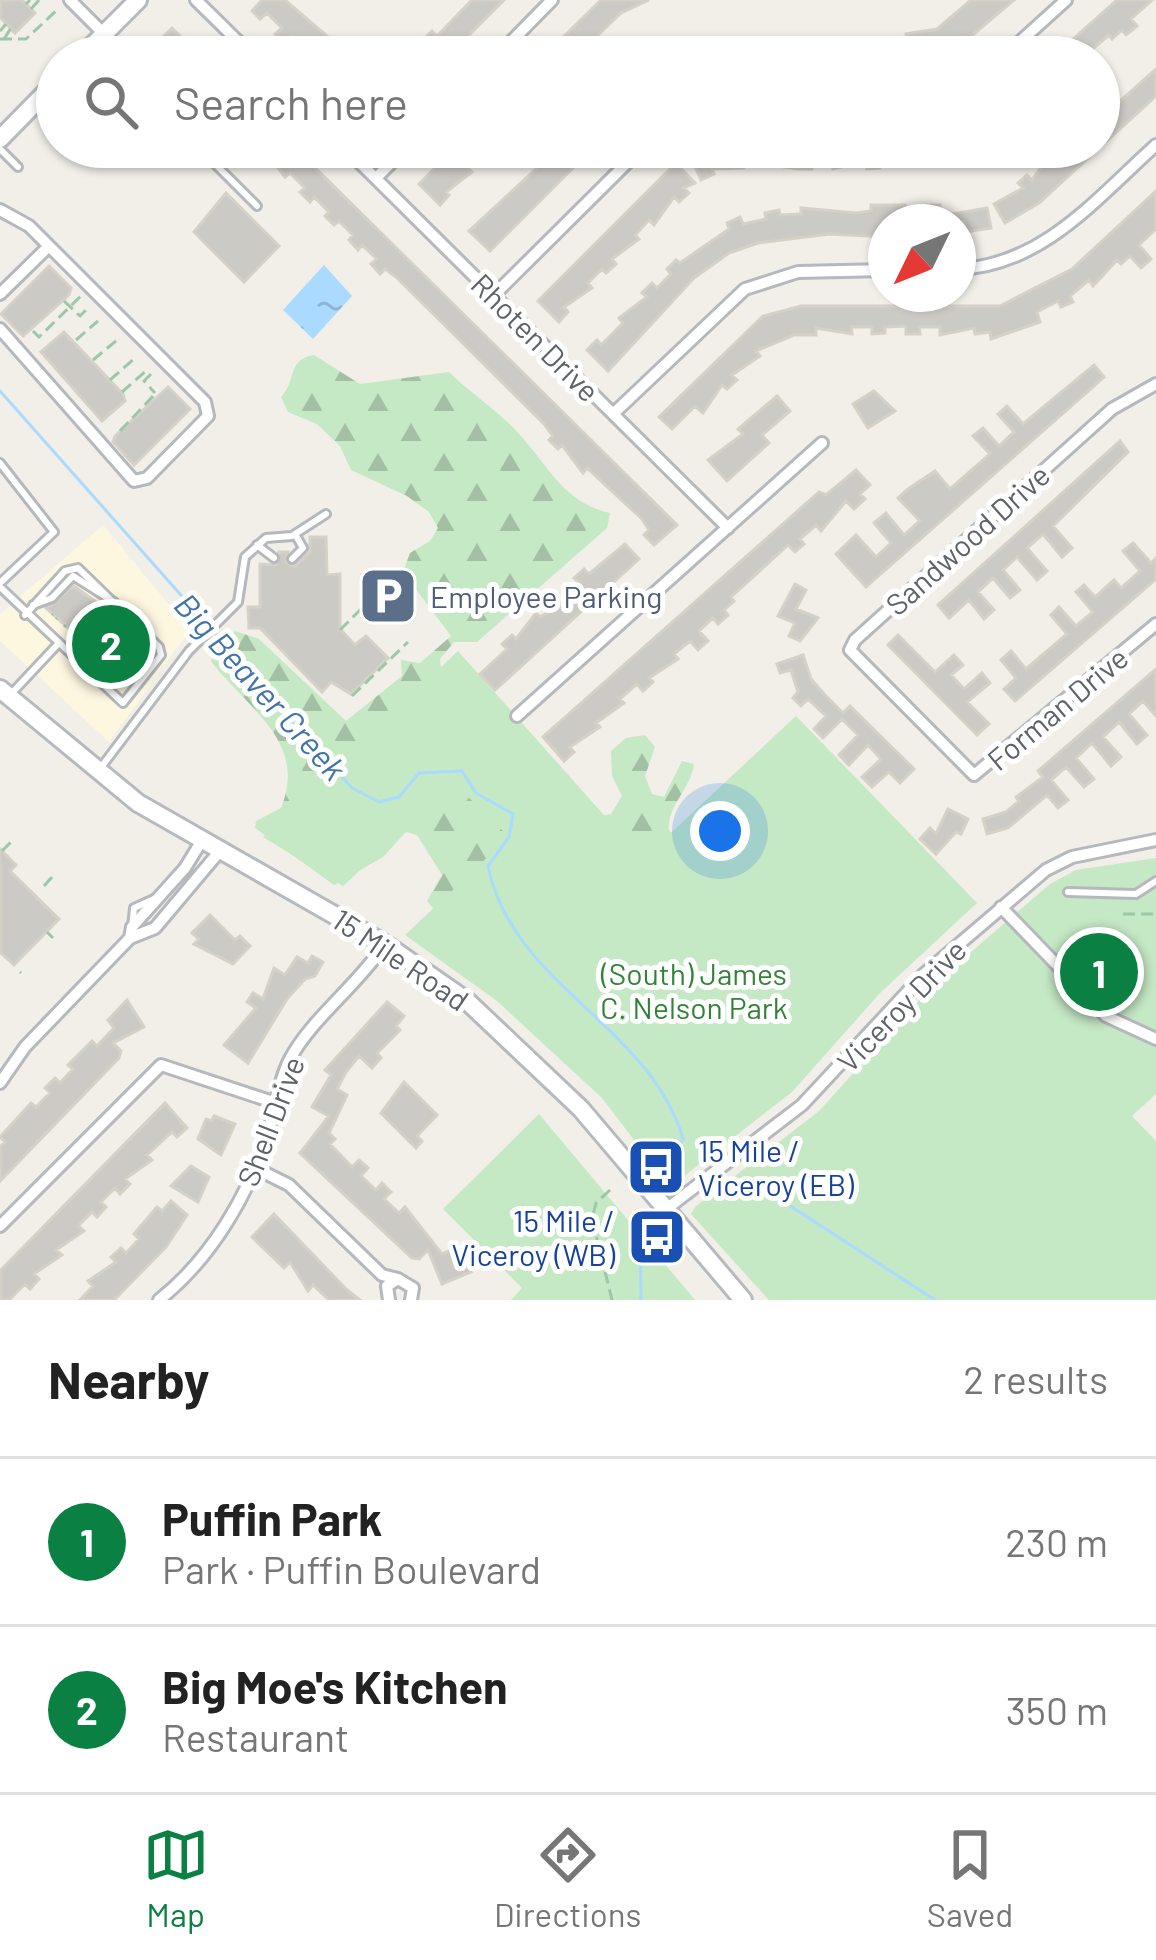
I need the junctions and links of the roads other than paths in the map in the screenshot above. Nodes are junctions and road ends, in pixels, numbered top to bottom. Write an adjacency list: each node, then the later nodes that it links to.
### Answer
1 (70, 0): 6 (street)
2 (138, 0): 7 (main road)
3 (196, 0): 8 (street)
4 (552, 0): 9 (street)
5 (1066, 0): 10 (street)
6 (90, 36)
7 (106, 36)
8 (233, 36)
9 (517, 36)
10 (1026, 36)
11 (36, 102): 12 (main road)
12 (0, 139)
13 (1156, 145): 24 (street)
14 (0, 149): 15 (lane)
15 (17, 167)
16 (218, 168): 21 (lane)
17 (366, 168): 20 (street, Rhoten Drive)
18 (386, 168): 20 (street)
19 (622, 168): 27 (street)
20 (376, 178): 27 (street, Rhoten Drive)
21 (257, 206)
22 (0, 210): 23 (street)
23 (49, 246): 26 (street); 28 (street)
24 (976, 266)
25 (868, 270): 30 (street)
26 (0, 294)
27 (494, 295): 30 (street, Rhoten Drive)
28 (0, 329)
29 (1156, 384): 44 (street, Sandwood Drive)
30 (614, 414): 34 (street, Rhoten Drive)
31 (822, 443): 34 (street)
32 (0, 463): 39 (lane)
33 (326, 514): 35 (lane)
34 (728, 528): 45 (street)
35 (295, 534): 36 (lane); 38 (lane)
36 (257, 545): 37 (lane); 46 (lane)
37 (274, 558)
38 (292, 559)
39 (0, 585): 40 (lane)
40 (25, 615): 42 (lane); 42 (lane)
41 (1156, 624): 44 (street, Forman Drive)
42 (57, 645): 43 (lane)
43 (2, 691): 46 (main road, 15 Mile Road)
44 (904, 710)
45 (517, 716)
46 (97, 772): 47 (main road, 15 Mile Road)
47 (200, 842): 49 (main road, 15 Mile Road); 52 (street)
48 (1155, 845): 53 (street, Viceroy Drive)
49 (219, 852): 54 (street); 56 (main road, 15 Mile Road)
50 (1156, 880): 51 (lane)
51 (1068, 892)
52 (154, 902): 54 (lane); 55 (street)
53 (1001, 907): 57 (street); 61 (street, Viceroy Drive)
54 (163, 918): 55 (street)
55 (131, 933): 58 (street)
56 (385, 944): 59 (street, Shell Drive); 61 (main road, 15 Mile Road)
57 (1156, 1039)
58 (0, 1083)
59 (276, 1103): 60 (street, Shell Drive); 62 (street)
60 (255, 1168): 63 (street); 66 (street, Shell Drive)
61 (665, 1210): 68 (main road, 15 Mile Road)
62 (0, 1226)
63 (382, 1275): 64 (street); 65 (street)
64 (398, 1279): 65 (street); 67 (street)
65 (388, 1295)
66 (162, 1299)
67 (411, 1300)
68 (743, 1300)

